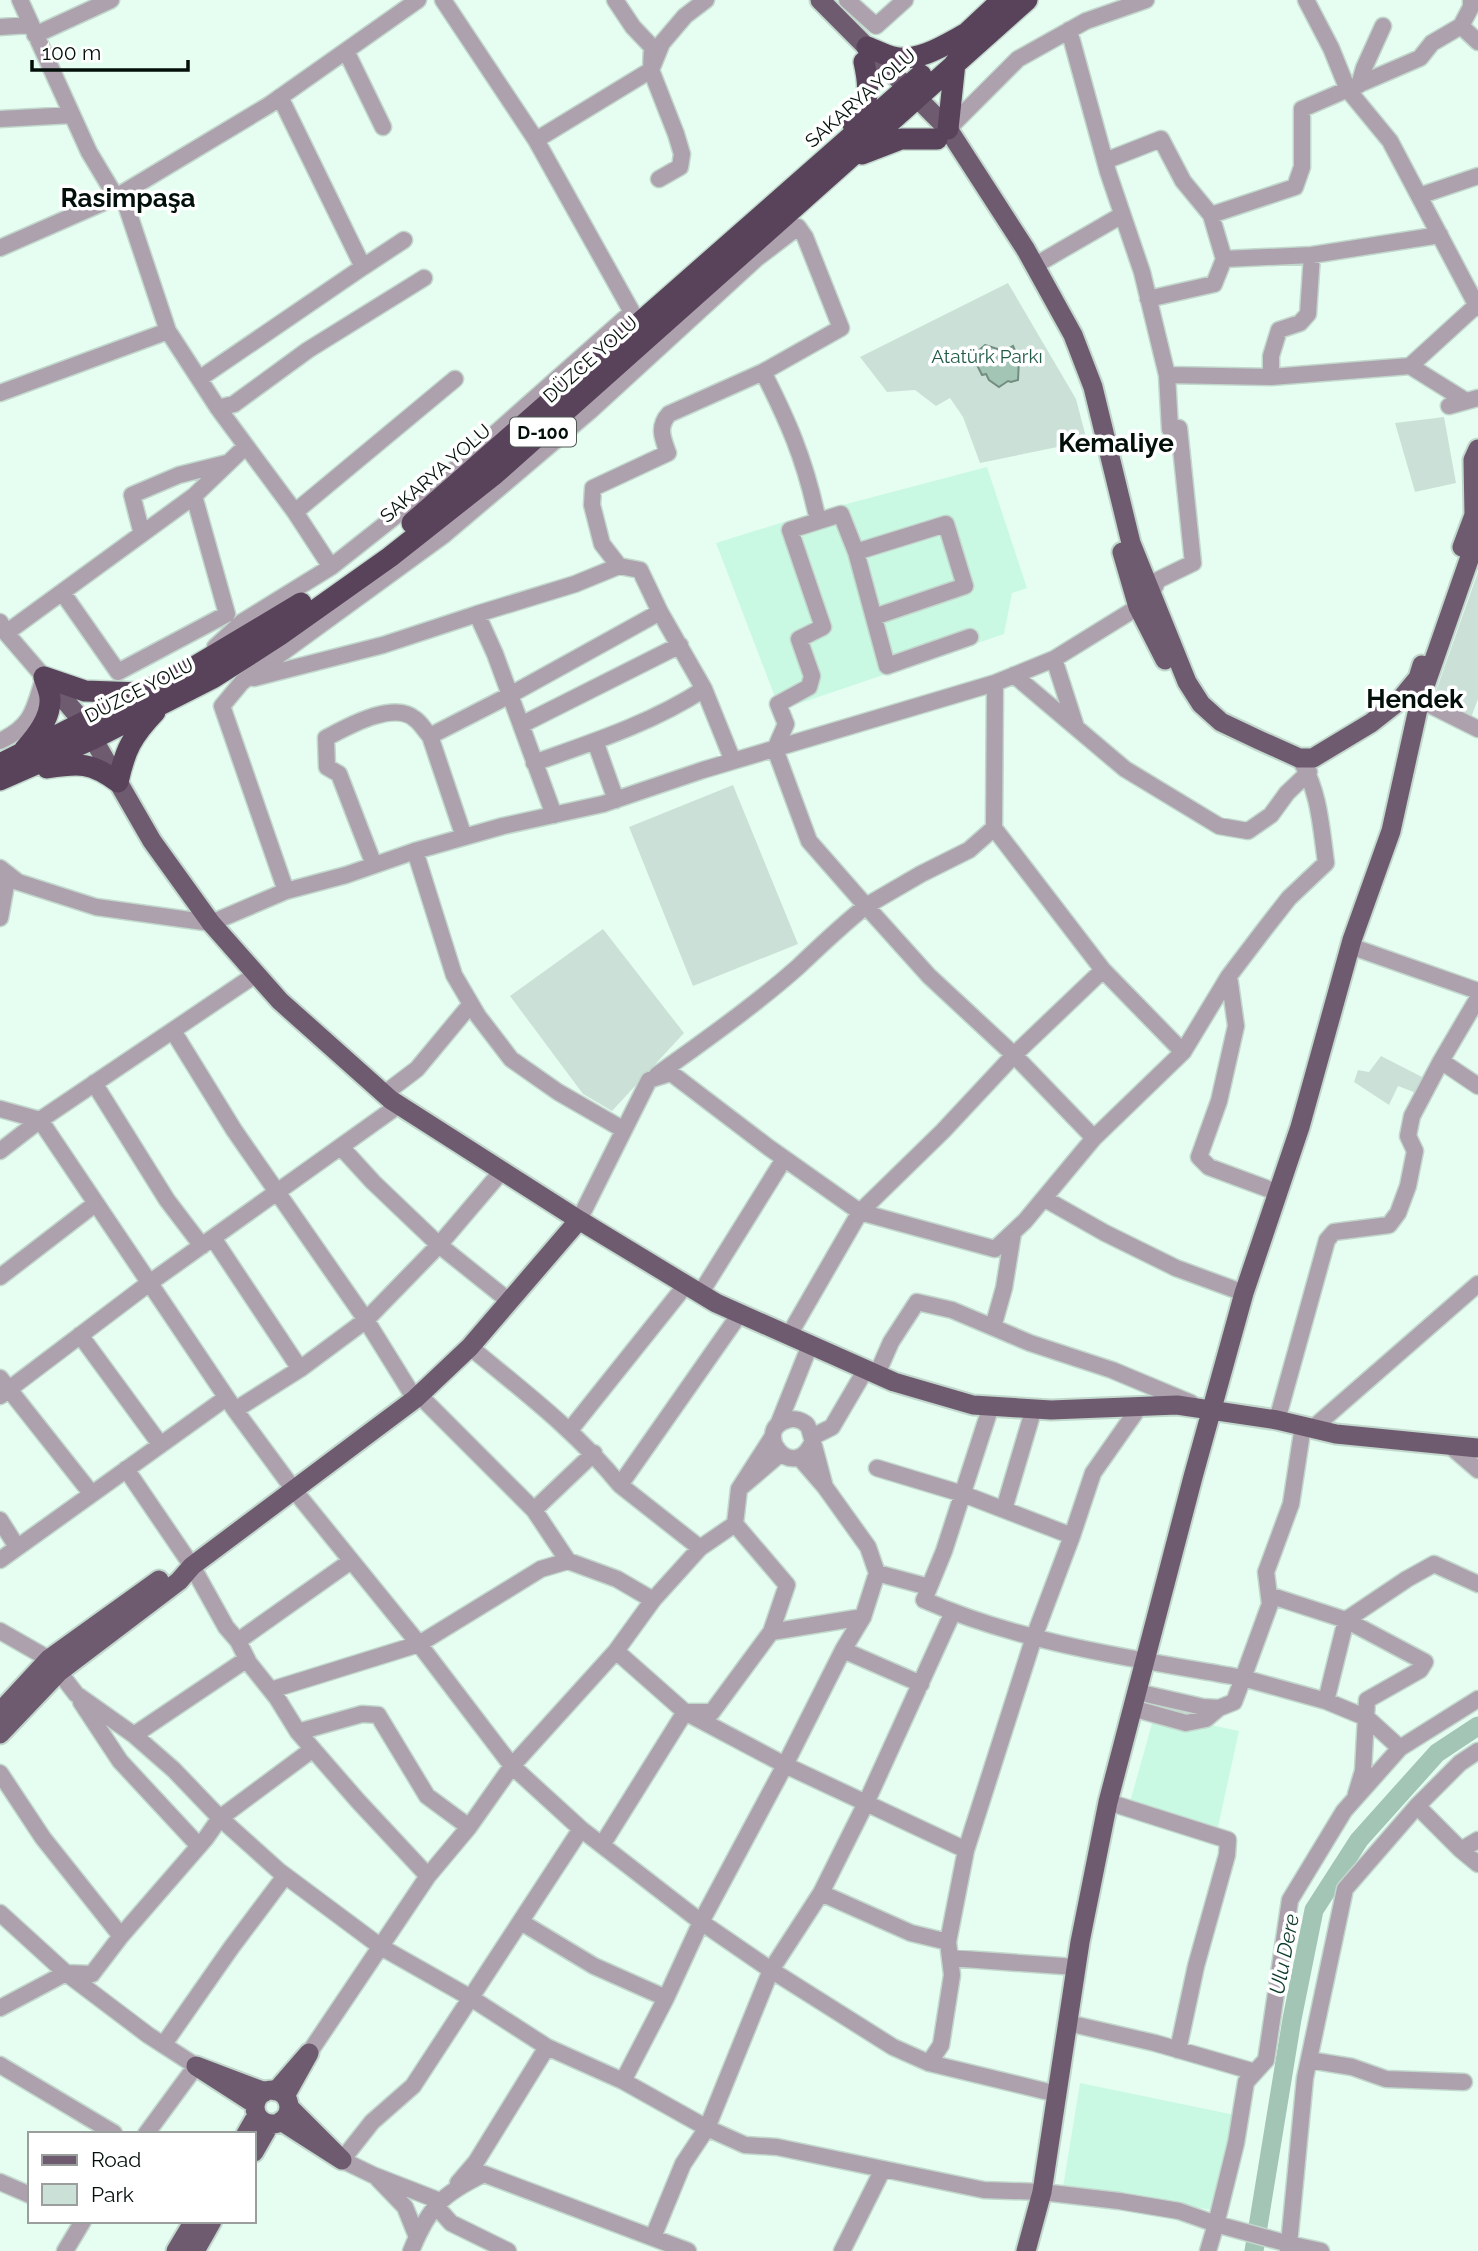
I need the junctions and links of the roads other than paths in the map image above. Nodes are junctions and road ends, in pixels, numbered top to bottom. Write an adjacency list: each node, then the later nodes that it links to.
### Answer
1 (20, 0): 19 (street)
2 (111, 0): 19 (street)
3 (418, 0): 23 (street)
4 (443, 0): 34 (street)
5 (615, 0): 26 (street)
6 (706, 0): 26 (street)
7 (802, 0): 24 (main road)
8 (820, 0): 24 (main road)
9 (847, 0): 10 (street)
10 (905, 0)
11 (1002, 0): 21 (highway, SAKARYA YOLU / D-100)
12 (1027, 0): 25 (highway, DÜZCE YOLU / D-100)
13 (1146, 0): 20 (street)
14 (1306, 0): 27 (street)
15 (1471, 0): 17 (street)
16 (1383, 26): 27 (street)
17 (1461, 26): 22 (street); 27 (street)
18 (0, 27): 19 (street)
19 (33, 30): 30 (street)
20 (1069, 30): 33 (street); 36 (street)
21 (967, 33): 24 (highway); 28 (highway, SAKARYA YOLU / D-100)
22 (1478, 42)
23 (346, 51): 29 (street); 32 (street)
24 (866, 54): 28 (main road); 35 (highway)
25 (955, 63): 28 (highway, DÜZCE YOLU / D-100); 33 (highway)
26 (651, 70): 34 (street); 38 (street)
27 (1354, 88): 39 (street); 42 (street)
28 (906, 96): 33 (main road); 35 (highway, DÜZCE YOLU / D-100)
29 (279, 97): 40 (street); 49 (street)
30 (72, 115): 31 (street); 40 (street)
31 (0, 119)
32 (383, 127)
33 (942, 134): 35 (highway); 48 (main road); 76 (main road)
34 (536, 140): 74 (street)
35 (840, 155): 84 (highway, SAKARYA YOLU / D-100); 94 (highway, DÜZCE YOLU / D-100)
36 (1105, 161): 41 (street); 42 (street)
37 (1478, 176): 39 (street)
38 (659, 179)
39 (1419, 196): 43 (street)
40 (116, 197): 45 (street); 53 (street)
41 (1122, 215): 48 (street); 51 (street)
42 (1211, 215): 47 (street)
43 (1440, 235): 46 (street); 52 (street)
44 (404, 240): 49 (street)
45 (0, 248)
46 (1312, 255): 47 (street); 57 (street)
47 (1224, 259): 51 (street)
48 (1034, 266): 76 (main road)
49 (363, 267): 58 (street)
50 (424, 278): 63 (street)
51 (1148, 299): 56 (street)
52 (1477, 306): 54 (street)
53 (168, 331): 58 (street); 60 (street)
54 (1410, 366): 57 (street); 61 (street)
55 (763, 372): 69 (street); 73 (street); 88 (street)
56 (1167, 375): 57 (street); 76 (street)
57 (1270, 377)
58 (199, 379): 63 (street)
59 (455, 379): 68 (street)
60 (0, 393)
61 (1472, 399): 62 (street)
62 (1449, 406)
63 (218, 408): 64 (street)
64 (246, 446): 66 (street); 68 (street)
65 (1478, 449): 70 (main road)
66 (228, 463): 67 (street); 71 (street)
67 (194, 496): 71 (street); 75 (street)
68 (295, 512): 74 (street)
69 (816, 512)
70 (1476, 525): 87 (main road); 93 (main road)
71 (142, 534): 75 (street)
72 (856, 552): 79 (street); 79 (street); 102 (street)
73 (618, 566): 77 (street); 78 (street)
74 (331, 567): 84 (street)
75 (62, 592): 80 (street)
76 (1144, 601): 83 (street); 105 (main road)
77 (660, 612): 82 (street); 92 (street)
78 (477, 614): 88 (street); 92 (street)
79 (874, 617): 81 (street)
80 (3, 627): 86 (street)
81 (970, 637)
82 (680, 645): 90 (street); 96 (street)
83 (1054, 659): 85 (street); 97 (street)
84 (194, 667): 91 (highway, SAKARYA YOLU / D-100)
85 (1014, 675): 89 (street); 97 (street)
86 (44, 677): 91 (highway); 98 (main road); 100 (street); 106 (highway)
87 (1418, 678): 93 (main road); 105 (main road)
88 (242, 682): 115 (street)
89 (995, 683): 102 (street); 110 (street)
90 (704, 689): 101 (street); 103 (street)
91 (143, 693): 98 (highway, SAKARYA YOLU / D-100)
92 (510, 695): 96 (street); 99 (street)
93 (1420, 700): 95 (street); 105 (main road); 119 (main road)
94 (164, 703): 98 (highway, DÜZCE YOLU / D-100); 107 (highway)
95 (1476, 722)
96 (521, 725): 104 (street)
97 (1076, 727): 105 (street)
98 (88, 731): 106 (highway, DÜZCE YOLU / D-100); 107 (main road)
99 (430, 736): 111 (street); 113 (street)
100 (0, 741)
101 (595, 741): 104 (street); 108 (street)
102 (775, 749): 103 (street); 116 (street)
103 (733, 761): 108 (street)
104 (534, 763): 109 (street)
105 (1304, 765): 122 (street)
106 (9, 768): 107 (highway)
107 (118, 782): 118 (main road)
108 (616, 800): 109 (street)
109 (554, 815): 111 (street)
110 (994, 828): 116 (street); 120 (street)
111 (464, 837): 112 (street)
112 (415, 851): 113 (street); 125 (street)
113 (374, 865): 115 (street)
114 (4, 871): 117 (street); 118 (street)
115 (286, 891): 118 (street)
116 (866, 906): 128 (street); 130 (street)
117 (1, 913)
118 (211, 923): 121 (main road)
119 (1350, 946): 123 (street); 143 (main road)
120 (1103, 970): 127 (street); 128 (street)
121 (255, 975): 126 (street); 133 (main road)
122 (1229, 976): 127 (street); 143 (street)
123 (1478, 991)
124 (1478, 998): 129 (street)
125 (471, 1004): 133 (street); 136 (street)
126 (173, 1031): 131 (street); 142 (street)
127 (1183, 1052): 137 (street)
128 (1014, 1055): 137 (street); 146 (street)
129 (1441, 1061): 132 (street); 173 (street)
130 (649, 1080): 136 (street); 140 (street)
131 (94, 1083): 135 (street); 149 (street)
132 (1478, 1086)
133 (391, 1099): 138 (street); 141 (main road)
134 (0, 1109): 135 (street)
135 (40, 1120): 139 (street); 145 (street)
136 (624, 1130): 147 (street)
137 (1094, 1138): 144 (street)
138 (341, 1147): 142 (street); 150 (street)
139 (0, 1151)
140 (784, 1159): 146 (street); 154 (street)
141 (502, 1171): 147 (main road); 150 (street)
142 (278, 1192): 149 (street); 158 (street)
143 (1279, 1193): 155 (main road)
144 (1045, 1199): 148 (street); 155 (street)
145 (95, 1204): 151 (street); 152 (street)
146 (860, 1212): 148 (street); 161 (street)
147 (579, 1220): 154 (main road); 156 (main road)
148 (1013, 1233): 159 (street)
149 (207, 1242): 152 (street); 164 (street)
150 (439, 1245): 156 (street); 158 (street)
151 (0, 1278)
152 (148, 1284): 160 (street); 168 (street)
153 (1478, 1284): 174 (street)
154 (693, 1290): 157 (main road); 175 (street)
155 (1244, 1293): 172 (main road)
156 (509, 1301): 163 (main road)
157 (739, 1315): 161 (main road); 187 (street)
158 (366, 1320): 164 (street); 167 (street)
159 (993, 1327): 165 (street); 172 (street)
160 (80, 1335): 166 (street); 178 (street)
161 (789, 1335): 162 (main road)
162 (810, 1345): 165 (main road); 176 (street)
163 (470, 1347): 167 (main road); 175 (street)
164 (300, 1369): 168 (street)
165 (872, 1371): 169 (main road); 177 (street)
166 (3, 1388): 191 (street)
167 (417, 1397): 190 (main road); 193 (street)
168 (231, 1404): 178 (street); 190 (street)
169 (991, 1406): 171 (main road); 192 (street)
170 (1140, 1406): 171 (main road); 172 (main road); 197 (street)
171 (1034, 1408): 194 (street)
172 (1212, 1412): 173 (main road); 220 (main road)
173 (1276, 1420): 174 (main road)
174 (1308, 1427): 179 (main road); 207 (street)
175 (570, 1430): 181 (street)
176 (776, 1431): 177 (street); 182 (street); 189 (street)
177 (812, 1440): 183 (street); 188 (street)
178 (160, 1444): 185 (street)
179 (1449, 1445): 180 (main road); 186 (street)
180 (1478, 1448)
181 (594, 1453): 187 (street); 193 (street)
182 (780, 1454): 183 (street); 189 (street)
183 (799, 1457): 188 (street)
184 (877, 1468): 192 (street)
185 (126, 1469): 191 (street); 203 (street)
186 (1478, 1470)
187 (620, 1485): 199 (street)
188 (825, 1487): 204 (street)
189 (739, 1489): 196 (street)
190 (294, 1490): 201 (street); 203 (main road)
191 (91, 1493): 198 (street)
192 (962, 1494): 194 (street); 206 (street)
193 (534, 1510): 202 (street)
194 (1004, 1510): 197 (street)
195 (0, 1520): 198 (street)
196 (735, 1524): 199 (street); 213 (street)
197 (1072, 1536): 214 (street)
198 (18, 1547): 200 (street)
199 (700, 1548): 208 (street)
200 (0, 1560)
201 (351, 1561): 215 (street); 216 (street)
202 (568, 1561): 208 (street); 216 (street)
203 (192, 1566): 215 (street); 221 (main road)
204 (877, 1573): 206 (street); 210 (street)
205 (1478, 1584): 211 (street)
206 (929, 1587): 209 (street)
207 (1269, 1595): 211 (street); 222 (street)
208 (653, 1600): 218 (street)
209 (953, 1612): 214 (street); 223 (street)
210 (863, 1617): 213 (street); 217 (street)
211 (1346, 1620): 228 (street); 231 (street)
212 (0, 1631): 221 (street)
213 (771, 1632): 230 (street)
214 (1034, 1637): 220 (street); 251 (street)
215 (237, 1641): 219 (street)
216 (419, 1644): 224 (street); 239 (street)
217 (843, 1650): 223 (street); 238 (street)
218 (616, 1651): 230 (street); 239 (street)
219 (247, 1659): 224 (street); 234 (street)
220 (1145, 1660): 222 (street); 227 (main road)
221 (54, 1665): 225 (street); 229 (main road); 233 (main road)
222 (1243, 1678): 227 (street); 228 (street)
223 (920, 1684): 242 (street)
224 (271, 1690): 232 (street)
225 (76, 1694): 234 (street); 250 (street)
226 (1478, 1699): 235 (street)
227 (1134, 1700): 243 (main road)
228 (1326, 1700): 231 (street)
229 (0, 1712)
230 (685, 1712): 238 (street); 249 (street)
231 (1367, 1718): 235 (street); 241 (street)
232 (298, 1732): 236 (street); 246 (street)
233 (0, 1734)
234 (134, 1735): 245 (street)
235 (1400, 1748): 241 (street)
236 (313, 1749): 245 (street); 254 (street)
237 (1478, 1751): 244 (street)
238 (785, 1765): 242 (street); 259 (street)
239 (512, 1766): 246 (street); 247 (street)
240 (0, 1773): 260 (street)
241 (1353, 1801): 278 (street)
242 (866, 1802): 251 (street); 256 (street)
243 (1108, 1802): 263 (main road); 272 (street)
244 (1417, 1806): 252 (street); 274 (street)
245 (220, 1818): 250 (street); 255 (street)
246 (469, 1827): 254 (street)
247 (581, 1829): 249 (street); 258 (street)
248 (1478, 1840): 252 (street)
249 (602, 1845): 259 (street)
250 (199, 1846): 260 (street)
251 (966, 1850): 262 (street)
252 (1461, 1850): 253 (street)
253 (1478, 1864)
254 (428, 1875): 261 (street)
255 (285, 1876): 261 (street); 270 (street)
256 (821, 1893): 262 (street); 264 (street)
257 (0, 1913): 265 (street)
258 (521, 1922): 266 (street); 267 (street)
259 (701, 1922): 264 (street); 267 (street)
260 (121, 1936): 265 (street)
261 (381, 1947): 266 (street); 273 (street)
262 (949, 1950): 263 (street); 275 (street)
263 (1076, 1967): 269 (main road)
264 (771, 1970): 275 (street); 283 (street)
265 (66, 1973): 268 (street); 270 (street)
266 (471, 1998): 271 (street); 288 (street)
267 (666, 1998): 279 (street)
268 (0, 2008)
269 (1068, 2023): 272 (street); 281 (main road)
270 (164, 2044): 277 (street)
271 (547, 2047): 279 (street); 292 (street)
272 (1178, 2050): 278 (street)
273 (309, 2053): 282 (main road)
274 (1309, 2060): 280 (street); 302 (street)
275 (929, 2063): 281 (street)
276 (0, 2065): 284 (street)
277 (196, 2066): 282 (main road); 285 (street)
278 (1255, 2073): 299 (street)
279 (623, 2081): 283 (street)
280 (1464, 2081)
281 (1057, 2094): 293 (main road)
282 (272, 2106): 286 (main road); 287 (main road); 288 (main road)
283 (707, 2128): 289 (street); 300 (street)
284 (112, 2132)
285 (147, 2132)
286 (248, 2132)
287 (256, 2147)
288 (342, 2160): 290 (street)
289 (883, 2169): 293 (street); 308 (street)
290 (373, 2175): 295 (street); 301 (street)
291 (0, 2182): 294 (street)
292 (455, 2188): 295 (street); 300 (street)
293 (1042, 2192): 299 (street); 309 (main road)
294 (28, 2194)
295 (438, 2203): 301 (street); 306 (street)
296 (82, 2223): 303 (street)
297 (193, 2223): 304 (main road)
298 (211, 2223): 305 (main road)
299 (1216, 2224): 302 (street); 310 (street)
300 (653, 2237): 307 (street)
301 (414, 2244)
302 (1284, 2245): 311 (street)
303 (65, 2251)
304 (176, 2251)
305 (195, 2251)
306 (508, 2251)
307 (688, 2251)
308 (842, 2251)
309 (1026, 2251)
310 (1208, 2251)
311 (1321, 2251)

